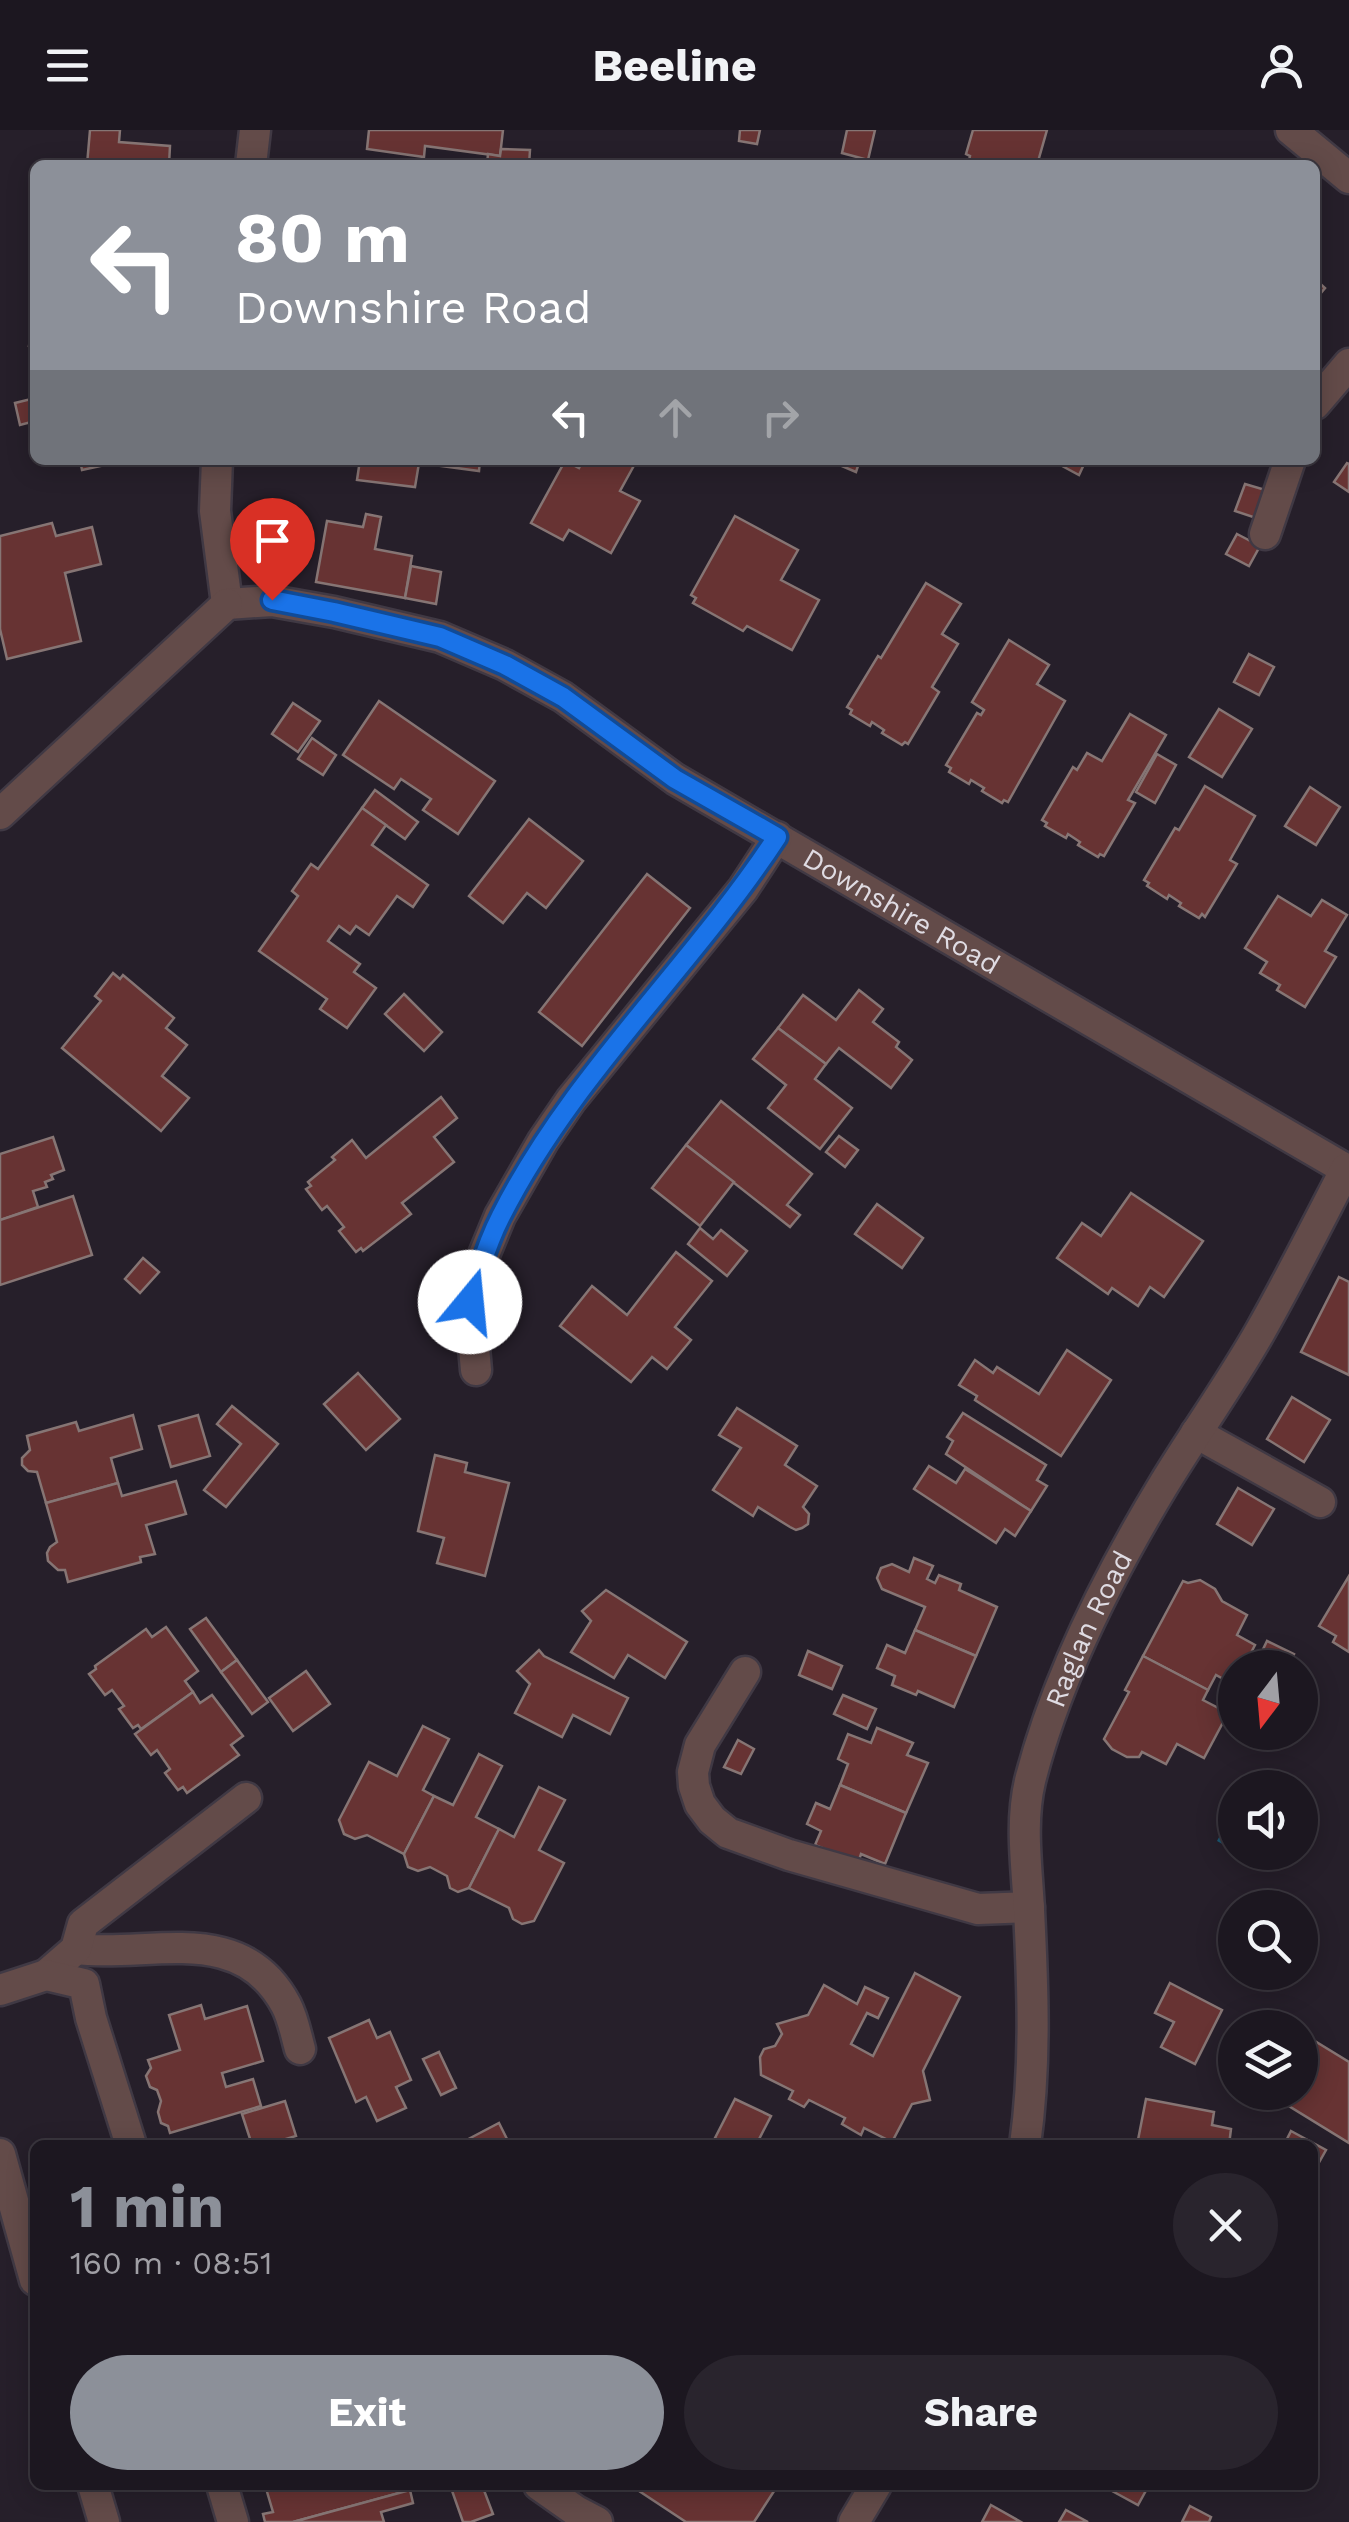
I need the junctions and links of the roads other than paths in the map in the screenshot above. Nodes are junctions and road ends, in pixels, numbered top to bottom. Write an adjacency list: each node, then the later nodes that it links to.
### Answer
1 (255, 130): 3 (street)
2 (1291, 130): 4 (street)
3 (252, 160)
4 (1349, 178)
5 (1349, 364): 6 (street)
6 (1320, 398)
7 (217, 465): 10 (street)
8 (1288, 465): 9 (street)
9 (1265, 534)
10 (227, 604): 11 (street); 12 (street, Downshire Road)
11 (0, 814)
12 (777, 837): 13 (street, Downshire Road); 14 (street)
13 (1348, 1170): 15 (street, Raglan Road)
14 (476, 1370)
15 (1196, 1434): 16 (street); 19 (street, Raglan Road)
16 (1320, 1502)
17 (745, 1672): 19 (street)
18 (246, 1798): 20 (street)
19 (1028, 1907): 25 (street, Raglan Road)
20 (76, 1949): 21 (street); 23 (street)
21 (46, 1975): 22 (street); 24 (street)
22 (0, 1990)
23 (300, 2049)
24 (129, 2140)
25 (1026, 2140)
26 (0, 2154): 27 (street)
27 (30, 2262)
28 (94, 2490): 32 (street)
29 (223, 2490): 33 (street)
30 (546, 2490): 34 (street)
31 (873, 2490): 35 (street)
32 (104, 2522)
33 (233, 2522)
34 (597, 2522)
35 (854, 2522)

